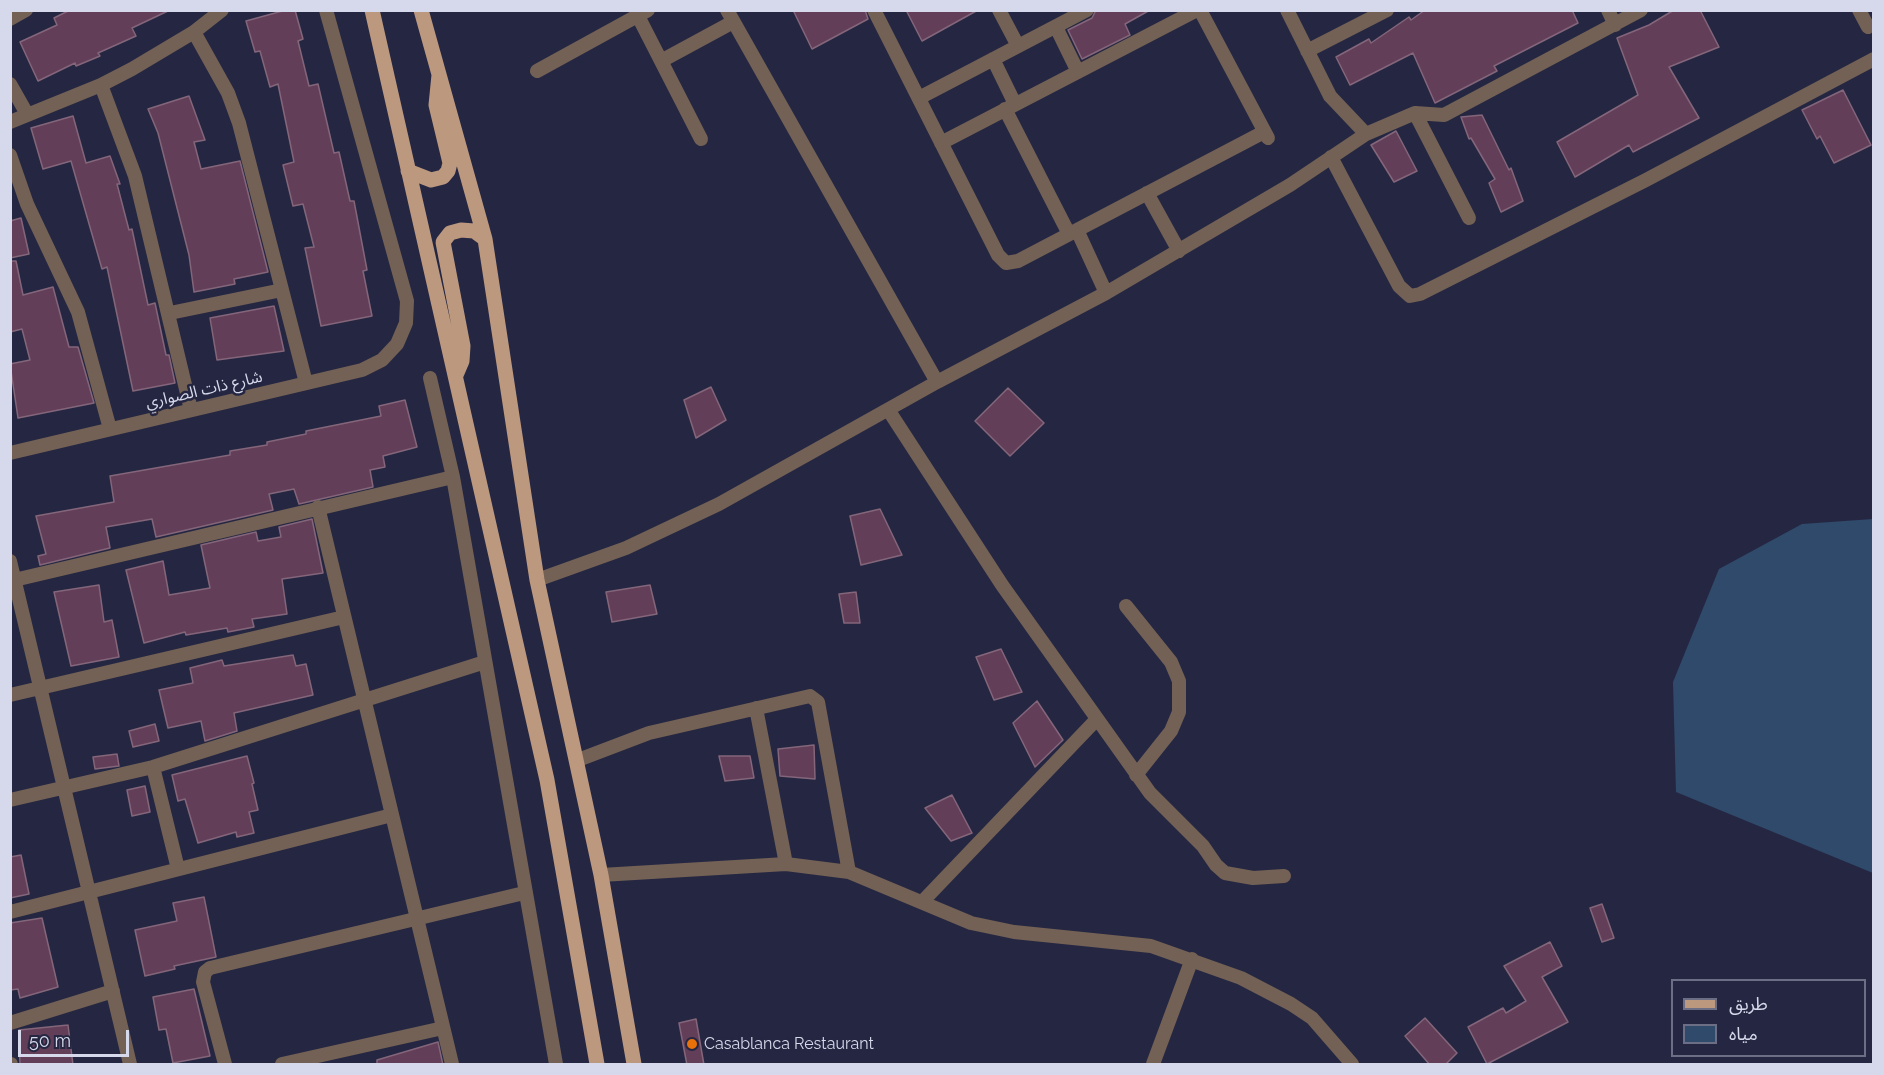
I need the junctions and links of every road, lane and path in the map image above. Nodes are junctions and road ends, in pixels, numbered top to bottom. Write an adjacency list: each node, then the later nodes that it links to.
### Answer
1 (26, 10): 17 (street)
2 (222, 10): 21 (street)
3 (326, 10): 54 (street, شارع ذات الصواري)
4 (372, 10): 42 (main road)
5 (421, 10): 28 (main road)
6 (874, 10): 32 (street)
7 (999, 10): 22 (street)
8 (1198, 10): 29 (street); 43 (street)
9 (1287, 10): 23 (street)
10 (1387, 10): 23 (street)
11 (1608, 10): 18 (street)
12 (1641, 10): 18 (street)
13 (1858, 10): 20 (street)
14 (643, 13): 25 (street); 27 (street)
15 (1078, 13): 19 (street)
16 (730, 16): 25 (street); 53 (street)
17 (10, 19)
18 (1615, 25): 34 (street)
19 (1056, 27): 22 (street); 29 (street)
20 (1868, 27)
21 (194, 32): 31 (street); 48 (street)
22 (1018, 46): 24 (street)
23 (1307, 51): 37 (street)
24 (993, 59): 32 (street); 33 (street)
25 (661, 61): 38 (street)
26 (1872, 63): 41 (street)
27 (537, 71)
28 (440, 72): 42 (main road); 46 (main road)
29 (1078, 72): 33 (street)
30 (10, 84): 35 (street)
31 (101, 85): 35 (street); 50 (street)
32 (919, 98): 39 (street)
33 (1010, 107): 39 (street); 45 (street)
34 (1415, 113): 37 (street); 44 (street)
35 (27, 114): 36 (street)
36 (10, 122)
37 (1366, 134): 41 (street)
38 (701, 139)
39 (941, 142): 45 (street)
40 (10, 155): 57 (street)
41 (1331, 157): 47 (street)
42 (408, 171): 51 (main road)
43 (1147, 193): 45 (street); 47 (street)
44 (1469, 218)
45 (1073, 232): 49 (street)
46 (485, 239): 51 (main road); 62 (main road)
47 (1179, 251): 49 (street)
48 (282, 290): 50 (street); 54 (street)
49 (1106, 293): 53 (street)
50 (170, 314): 55 (street)
51 (456, 375): 97 (main road)
52 (430, 378): 59 (street)
53 (937, 382): 56 (street)
54 (306, 383): 55 (street, شارع ذات الصواري)
55 (191, 410): 57 (street, شارع ذات الصواري)
56 (889, 411): 62 (street); 71 (street)
57 (111, 429): 58 (street, شارع ذات الصواري)
58 (10, 453)
59 (453, 477): 60 (street); 66 (street)
60 (318, 507): 63 (street); 65 (street)
61 (10, 561): 63 (street)
62 (537, 580): 72 (main road)
63 (13, 581): 67 (street)
64 (1126, 606): 74 (street)
65 (344, 616): 67 (street); 69 (street)
66 (485, 662): 69 (street); 84 (street)
67 (40, 687): 68 (street); 75 (street)
68 (10, 695)
69 (364, 700): 73 (street); 77 (street)
70 (756, 708): 72 (street); 78 (street); 80 (street)
71 (1096, 720): 74 (street); 85 (street)
72 (578, 760): 81 (main road)
73 (153, 767): 75 (street); 79 (street)
74 (1136, 775): 82 (street)
75 (63, 788): 76 (street); 83 (street)
76 (10, 800)
77 (392, 815): 79 (street); 87 (street)
78 (786, 864): 80 (street); 81 (street)
79 (178, 869): 83 (street)
80 (849, 872): 85 (street)
81 (601, 875): 98 (main road)
82 (1284, 876)
83 (87, 892): 86 (street); 89 (street)
84 (524, 893): 87 (street); 96 (street)
85 (923, 901): 88 (street)
86 (10, 912)
87 (417, 919): 91 (street); 93 (street)
88 (1192, 959): 99 (street); 100 (street)
89 (113, 991): 90 (street); 92 (street)
90 (10, 1023)
91 (443, 1028): 94 (street); 95 (street)
92 (130, 1065)
93 (225, 1065)
94 (282, 1065)
95 (452, 1065)
96 (556, 1065)
97 (597, 1065)
98 (634, 1065)
99 (1153, 1065)
100 (1352, 1065)

